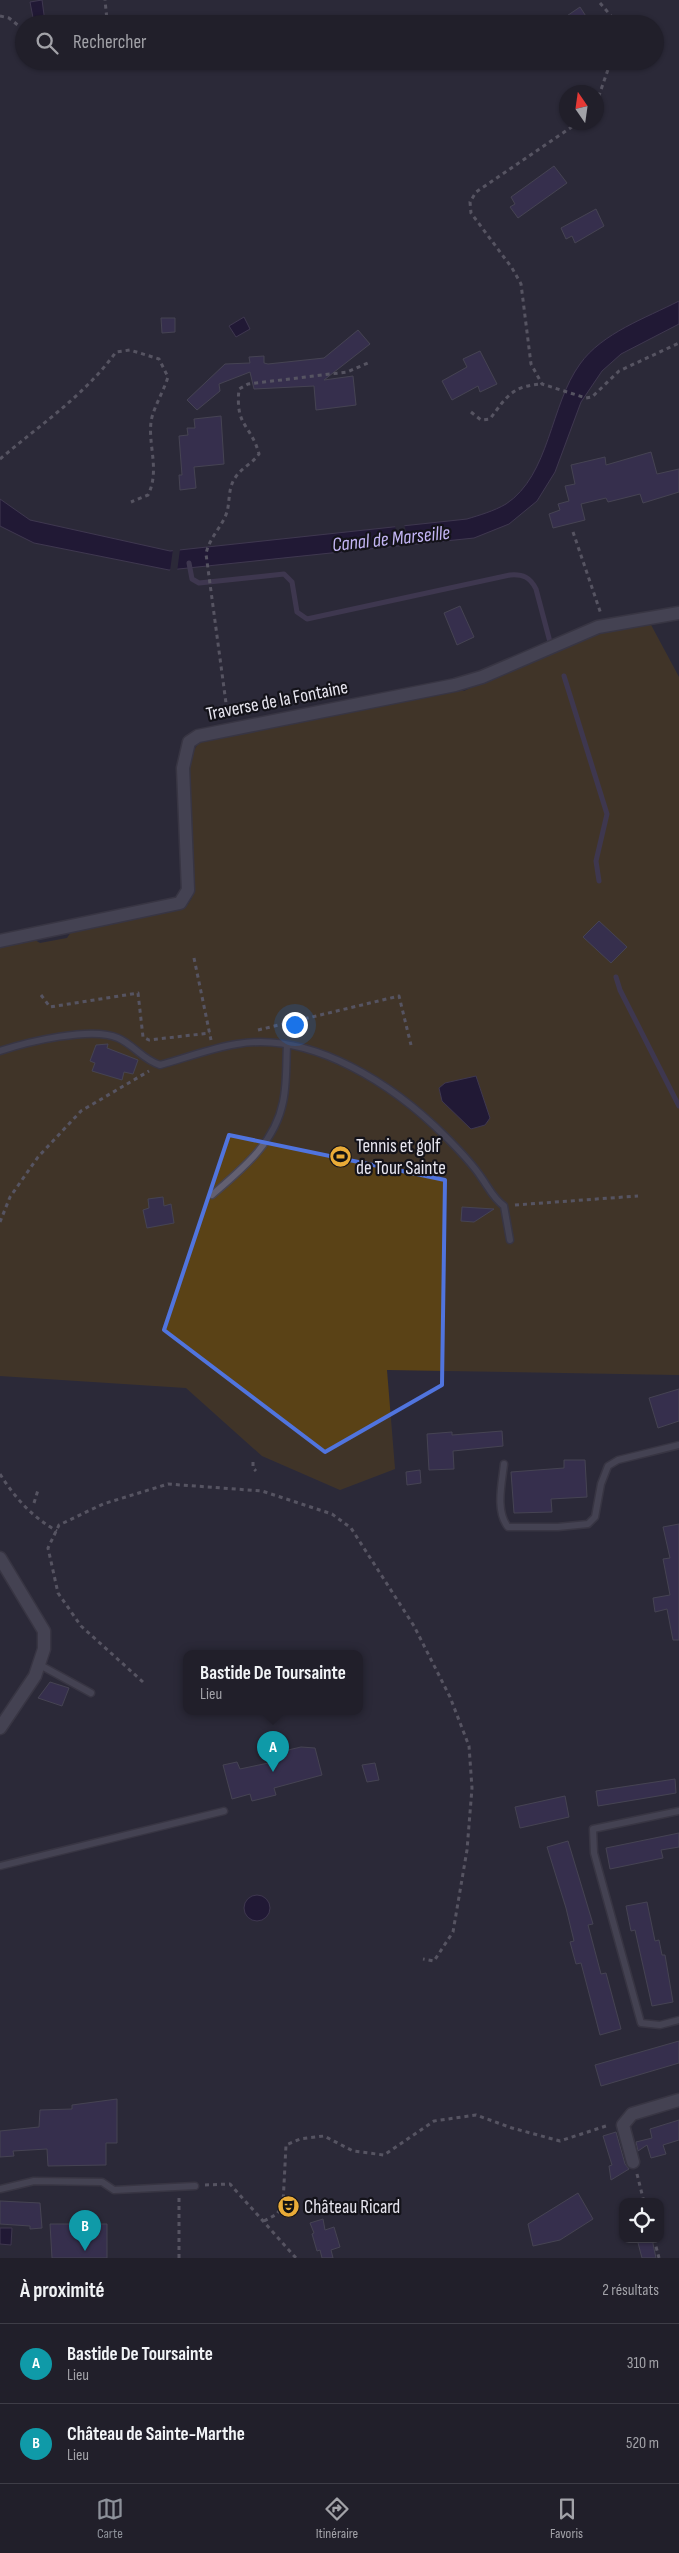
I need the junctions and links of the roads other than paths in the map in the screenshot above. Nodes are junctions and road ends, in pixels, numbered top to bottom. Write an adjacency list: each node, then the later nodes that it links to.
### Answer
1 (679, 613): 2 (street, Traverse de la Fontaine)
2 (0, 941)
3 (287, 1045): 4 (lane); 5 (lane); 6 (lane)
4 (0, 1051)
5 (212, 1195)
6 (510, 1240)
7 (679, 1445): 8 (lane)
8 (504, 1464)
9 (0, 1558): 10 (street)
10 (40, 1665): 11 (lane); 12 (street)
11 (92, 1693)
12 (0, 1728)
13 (224, 1811): 15 (lane)
14 (679, 1811): 16 (lane)
15 (0, 1866)
16 (679, 2020)
17 (679, 2100): 18 (street)
18 (633, 2162)
19 (194, 2186): 20 (lane)
20 (0, 2189)

